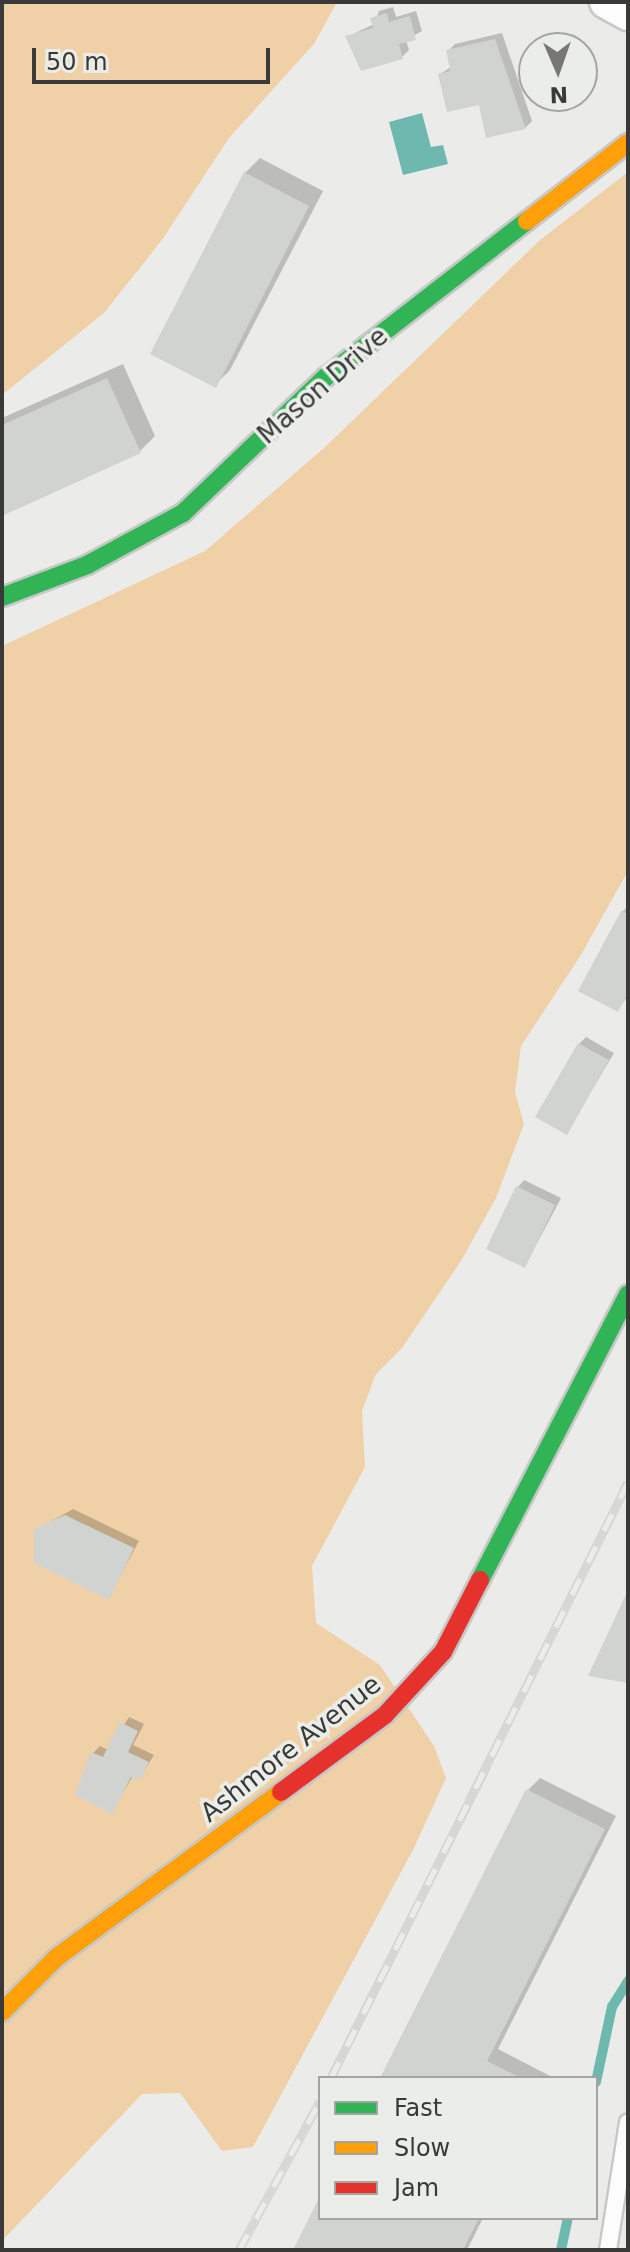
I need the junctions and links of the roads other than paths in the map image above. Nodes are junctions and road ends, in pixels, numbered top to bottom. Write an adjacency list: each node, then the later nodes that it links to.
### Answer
1 (606, 2): 2 (street)
2 (628, 14)
3 (628, 143): 4 (street, Mason Drive)
4 (2, 597)
5 (628, 1294): 6 (street, Ashmore Avenue)
6 (2, 2012)
7 (628, 2123): 8 (lane)
8 (608, 2250)

